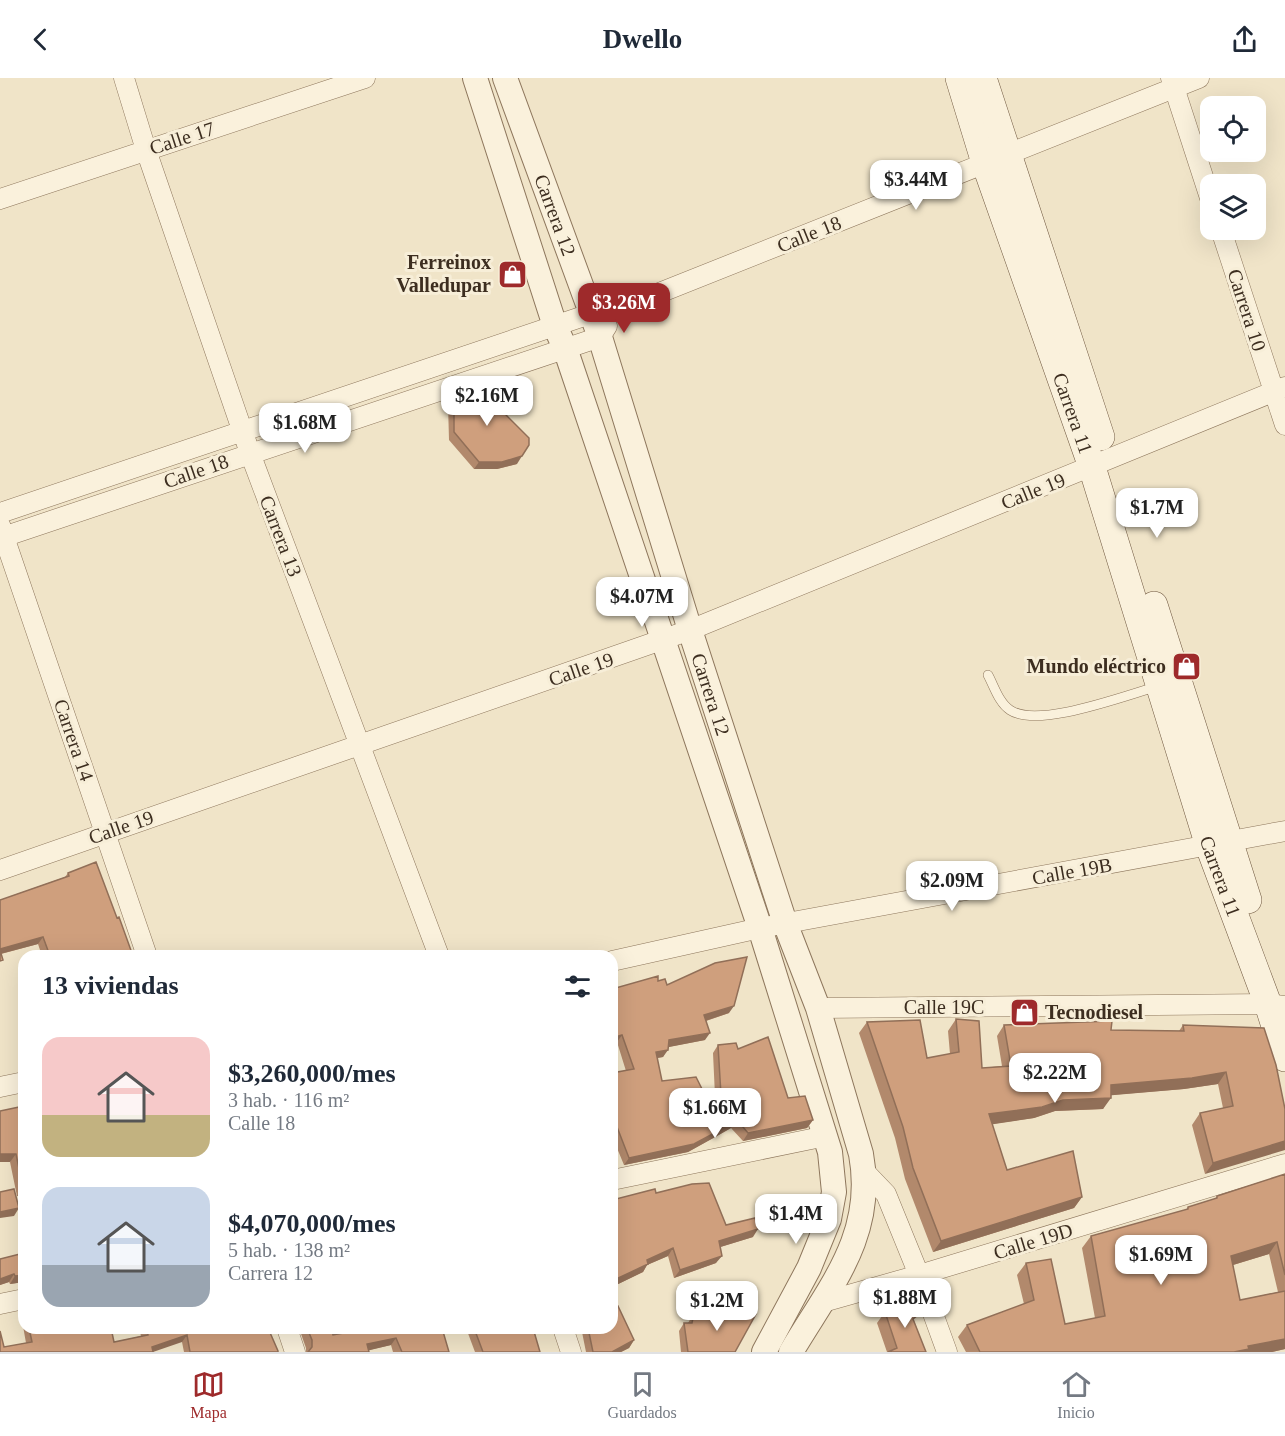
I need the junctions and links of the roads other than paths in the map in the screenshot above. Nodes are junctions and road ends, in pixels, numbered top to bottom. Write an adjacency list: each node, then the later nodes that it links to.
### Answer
1 (124, 78): 9 (street, Carrera 13)
2 (364, 78): 9 (street, Calle 17)
3 (475, 78): 16 (street, Carrera 12)
4 (505, 78): 15 (street, Carrera 12)
5 (959, 78): 10 (main road, Carrera 11)
6 (983, 78): 10 (main road, Carrera 11)
7 (1199, 78): 8 (street, Calle 18)
8 (1172, 82): 10 (street, Calle 18); 11 (street)
9 (146, 150): 12 (street, Calle 17); 21 (street, Carrera 13)
10 (996, 159): 14 (street, Calle 18); 23 (main road, Carrera 11)
11 (1202, 174)
12 (0, 199)
13 (1225, 240): 19 (street, Carrera 10)
14 (619, 309): 15 (street, Calle 18); 17 (street)
15 (590, 314): 16 (street, Calle 18); 17 (street, Carrera 12)
16 (555, 326): 18 (street, Carrera 12); 21 (street, Calle 18)
17 (600, 337): 18 (street, Calle 18); 26 (street, Carrera 12)
18 (565, 348): 22 (street, Calle 18); 27 (street, Carrera 12)
19 (1280, 390): 20 (street, Carrera 10); 23 (street, Calle 19)
20 (1285, 425)
21 (243, 432): 22 (street, Carrera 13); 24 (street, Calle 18)
22 (250, 453): 25 (street, Calle 18); 30 (street, Carrera 13)
23 (1101, 464): 26 (street, Calle 19); 29 (main road, Carrera 11)
24 (0, 513)
25 (2, 533): 32 (street, Carrera 14)
26 (690, 630): 27 (street, Calle 19); 35 (street, Carrera 12)
27 (664, 640): 30 (street, Calle 19); 36 (street, Carrera 12)
28 (988, 675): 29 (lane)
29 (1169, 682): 33 (main road, Carrera 11)
30 (361, 745): 32 (street, Calle 19); 38 (street, Carrera 13)
31 (1285, 831): 33 (street, Calle 19B)
32 (105, 833): 34 (street, Calle 19); 37 (street, Carrera 14)
33 (1219, 843): 35 (street, Calle 19B); 41 (main road, Carrera 11)
34 (0, 870)
35 (785, 923): 36 (street, Calle 19B); 40 (street, Carrera 12)
36 (760, 928): 39 (street, Calle 19B); 45 (street, Carrera 12)
37 (145, 950)
38 (437, 950)
39 (618, 960)
40 (818, 1008): 41 (street, Calle 19C); 47 (street, Carrera 12)
41 (1280, 1008): 42 (main road, Carrera 11)
42 (1285, 1058)
43 (18, 1083): 44 (street)
44 (0, 1087)
45 (826, 1136): 48 (street); 57 (street, Carrera 12)
46 (1285, 1164): 49 (street, Calle 19D)
47 (864, 1170): 49 (street); 51 (street, Carrera 12)
48 (618, 1179)
49 (919, 1275): 51 (street, Calle 19D); 59 (street)
50 (18, 1300): 52 (street)
51 (820, 1303): 58 (street, Carrera 12)
52 (0, 1304)
53 (289, 1334): 55 (street)
54 (565, 1334): 56 (street)
55 (295, 1352)
56 (571, 1352)
57 (764, 1352)
58 (791, 1352)
59 (947, 1352)

